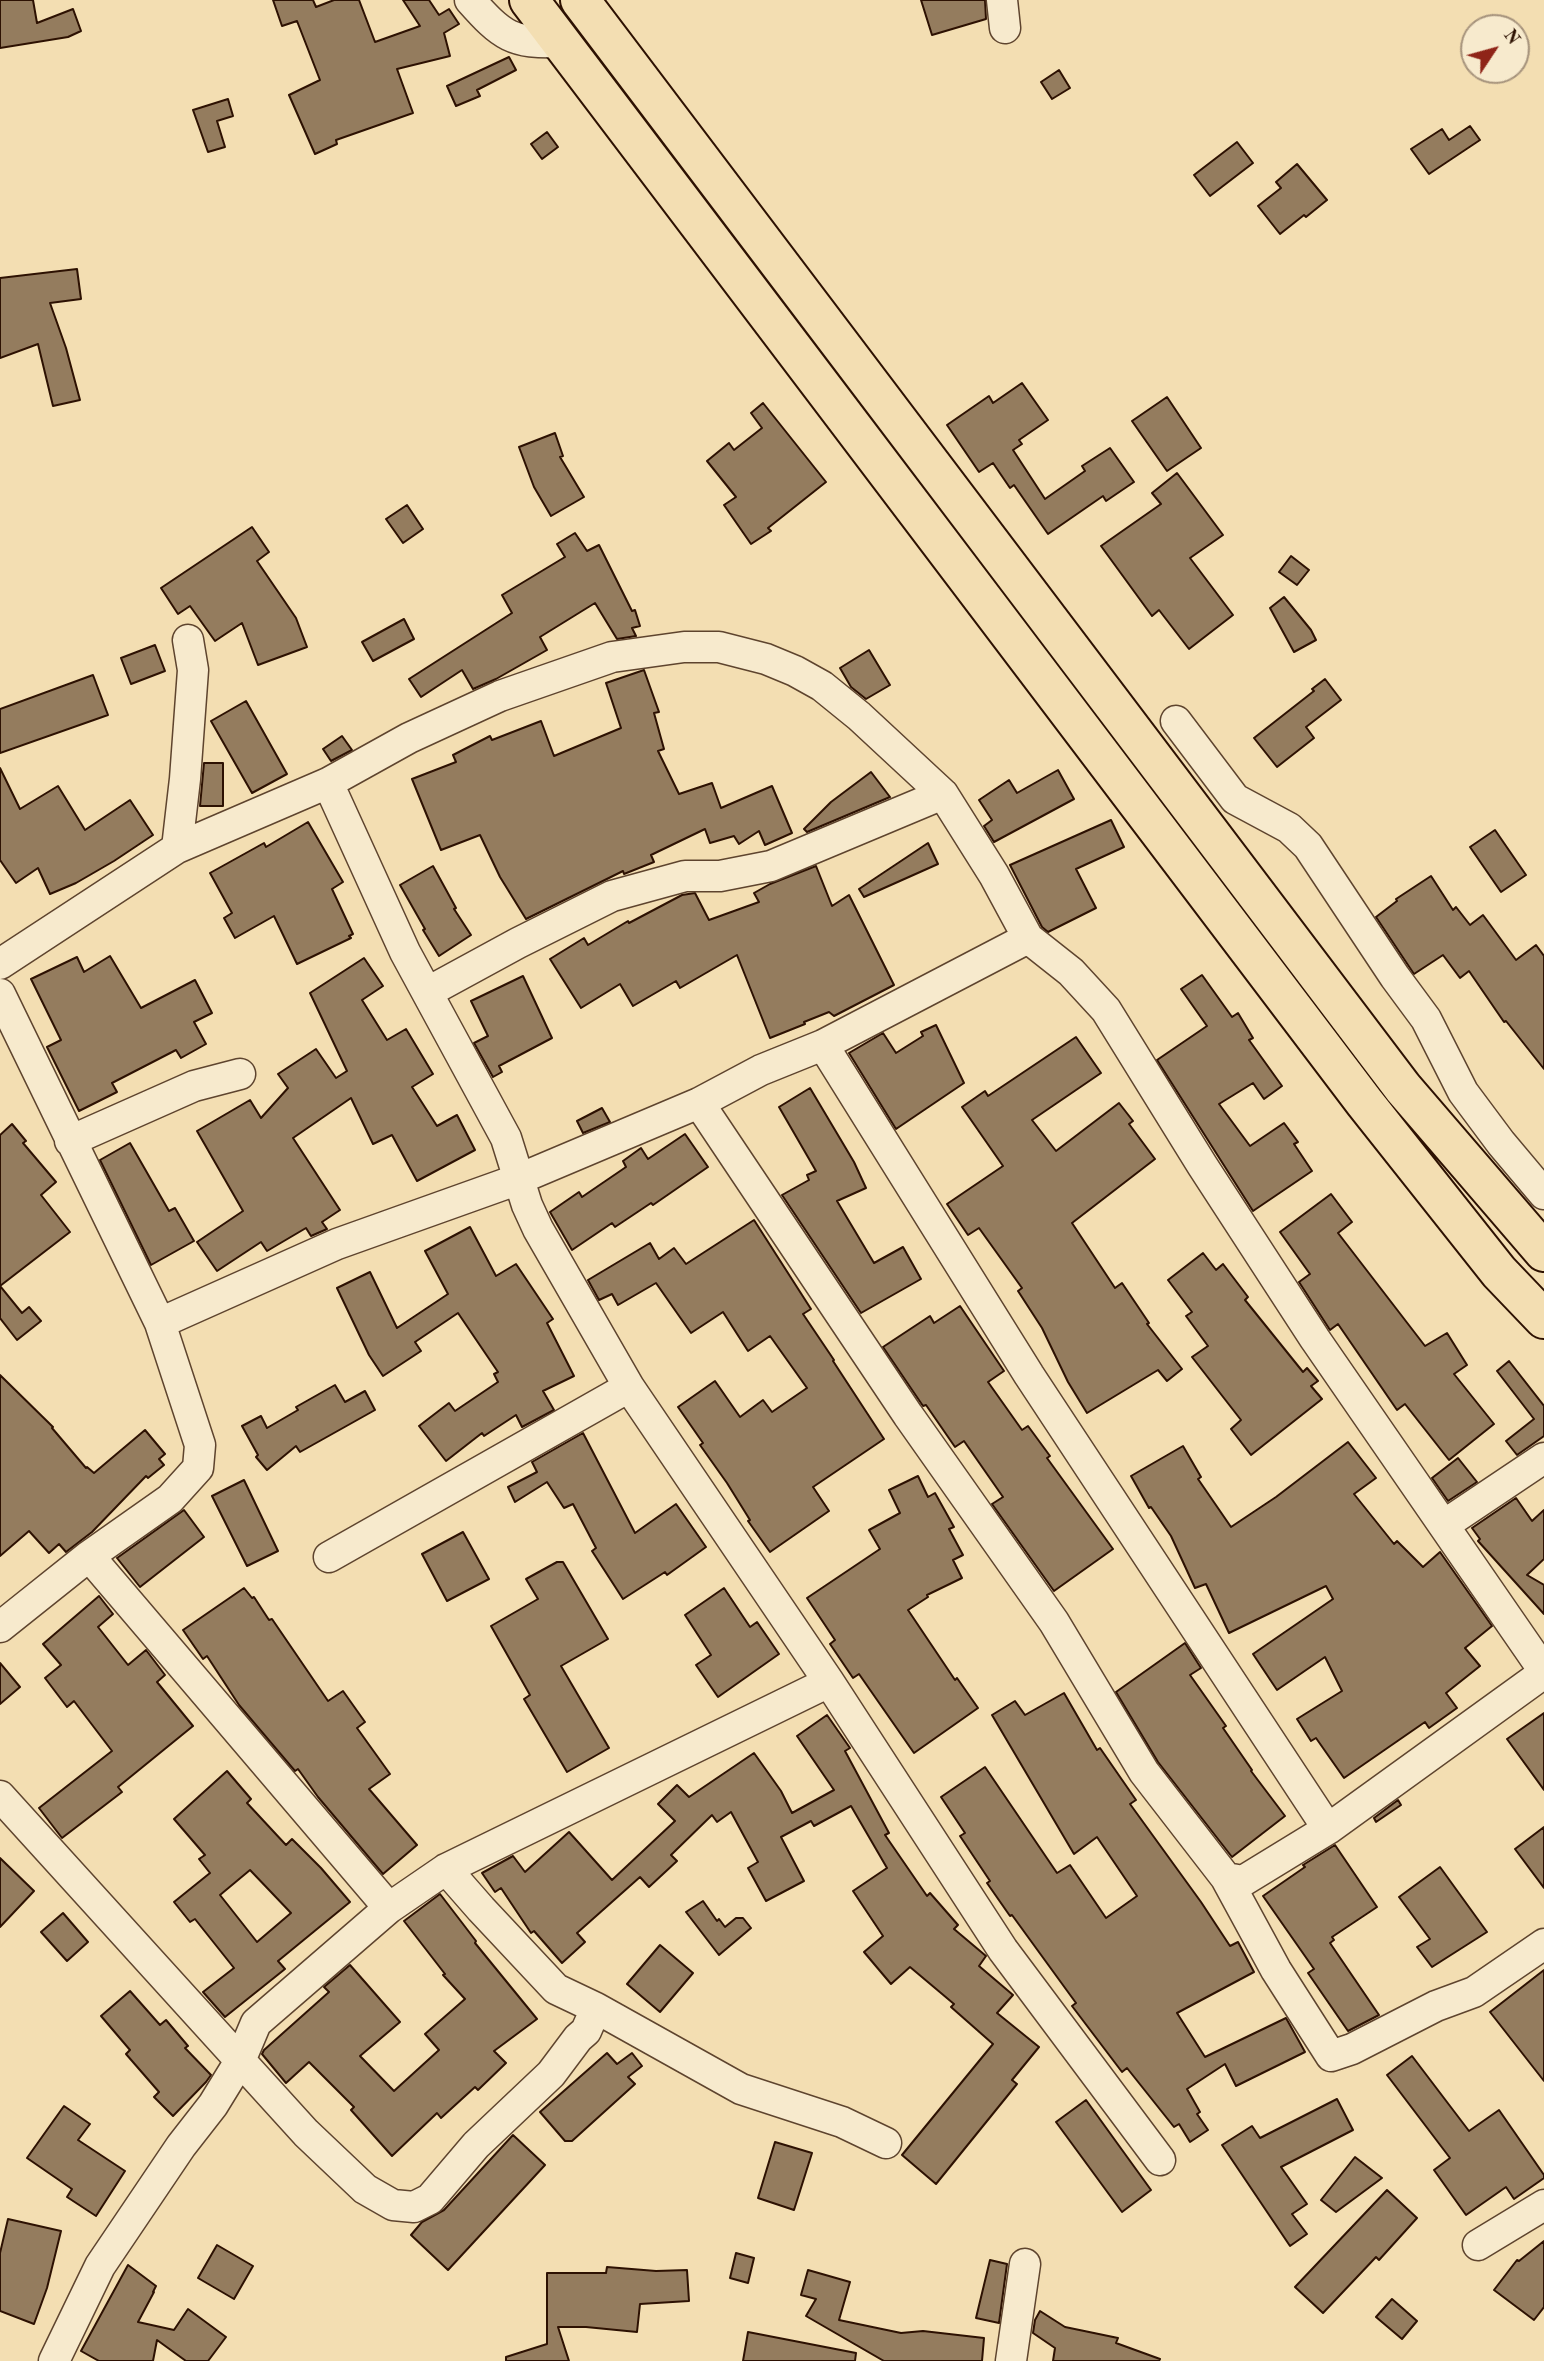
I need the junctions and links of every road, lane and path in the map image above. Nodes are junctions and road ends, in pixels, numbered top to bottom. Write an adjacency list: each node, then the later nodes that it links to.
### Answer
1 (470, 0): 4 (street)
2 (529, 0): 4 (highway)
3 (580, 0): 20 (highway)
4 (561, 42): 21 (highway)
5 (188, 640): 9 (street)
6 (1176, 721): 19 (street)
7 (328, 783): 8 (street); 9 (street); 12 (street)
8 (943, 794): 10 (street); 12 (street)
9 (177, 848): 11 (street)
10 (1028, 938): 14 (street); 25 (street)
11 (0, 964)
12 (428, 992): 18 (street)
13 (0, 994): 17 (street)
14 (823, 1045): 16 (street); 32 (street)
15 (240, 1074): 17 (street)
16 (699, 1102): 18 (street); 34 (street)
17 (70, 1141): 22 (street)
18 (519, 1180): 22 (street); 23 (street)
19 (1544, 1194)
20 (1544, 1252)
21 (1544, 1319)
22 (160, 1323): 26 (street)
23 (629, 1387): 27 (street); 30 (street)
24 (1544, 1458): 25 (street)
25 (1444, 1525): 29 (street)
26 (89, 1556): 28 (street); 35 (street)
27 (330, 1557)
28 (0, 1627)
29 (1544, 1672): 32 (street)
30 (829, 1682): 33 (street); 40 (street)
31 (0, 1796): 38 (street)
32 (1328, 1829): 34 (street)
33 (446, 1869): 35 (street); 37 (street)
34 (1226, 1878): 36 (street)
35 (388, 1908): 38 (street)
36 (1544, 1944)
37 (596, 2008): 38 (street); 39 (street)
38 (240, 2061): 44 (street)
39 (886, 2143)
40 (1160, 2160)
41 (1544, 2205): 42 (street)
42 (1478, 2245)
43 (1025, 2264): 45 (street)
44 (54, 2361)
45 (1012, 2361)

